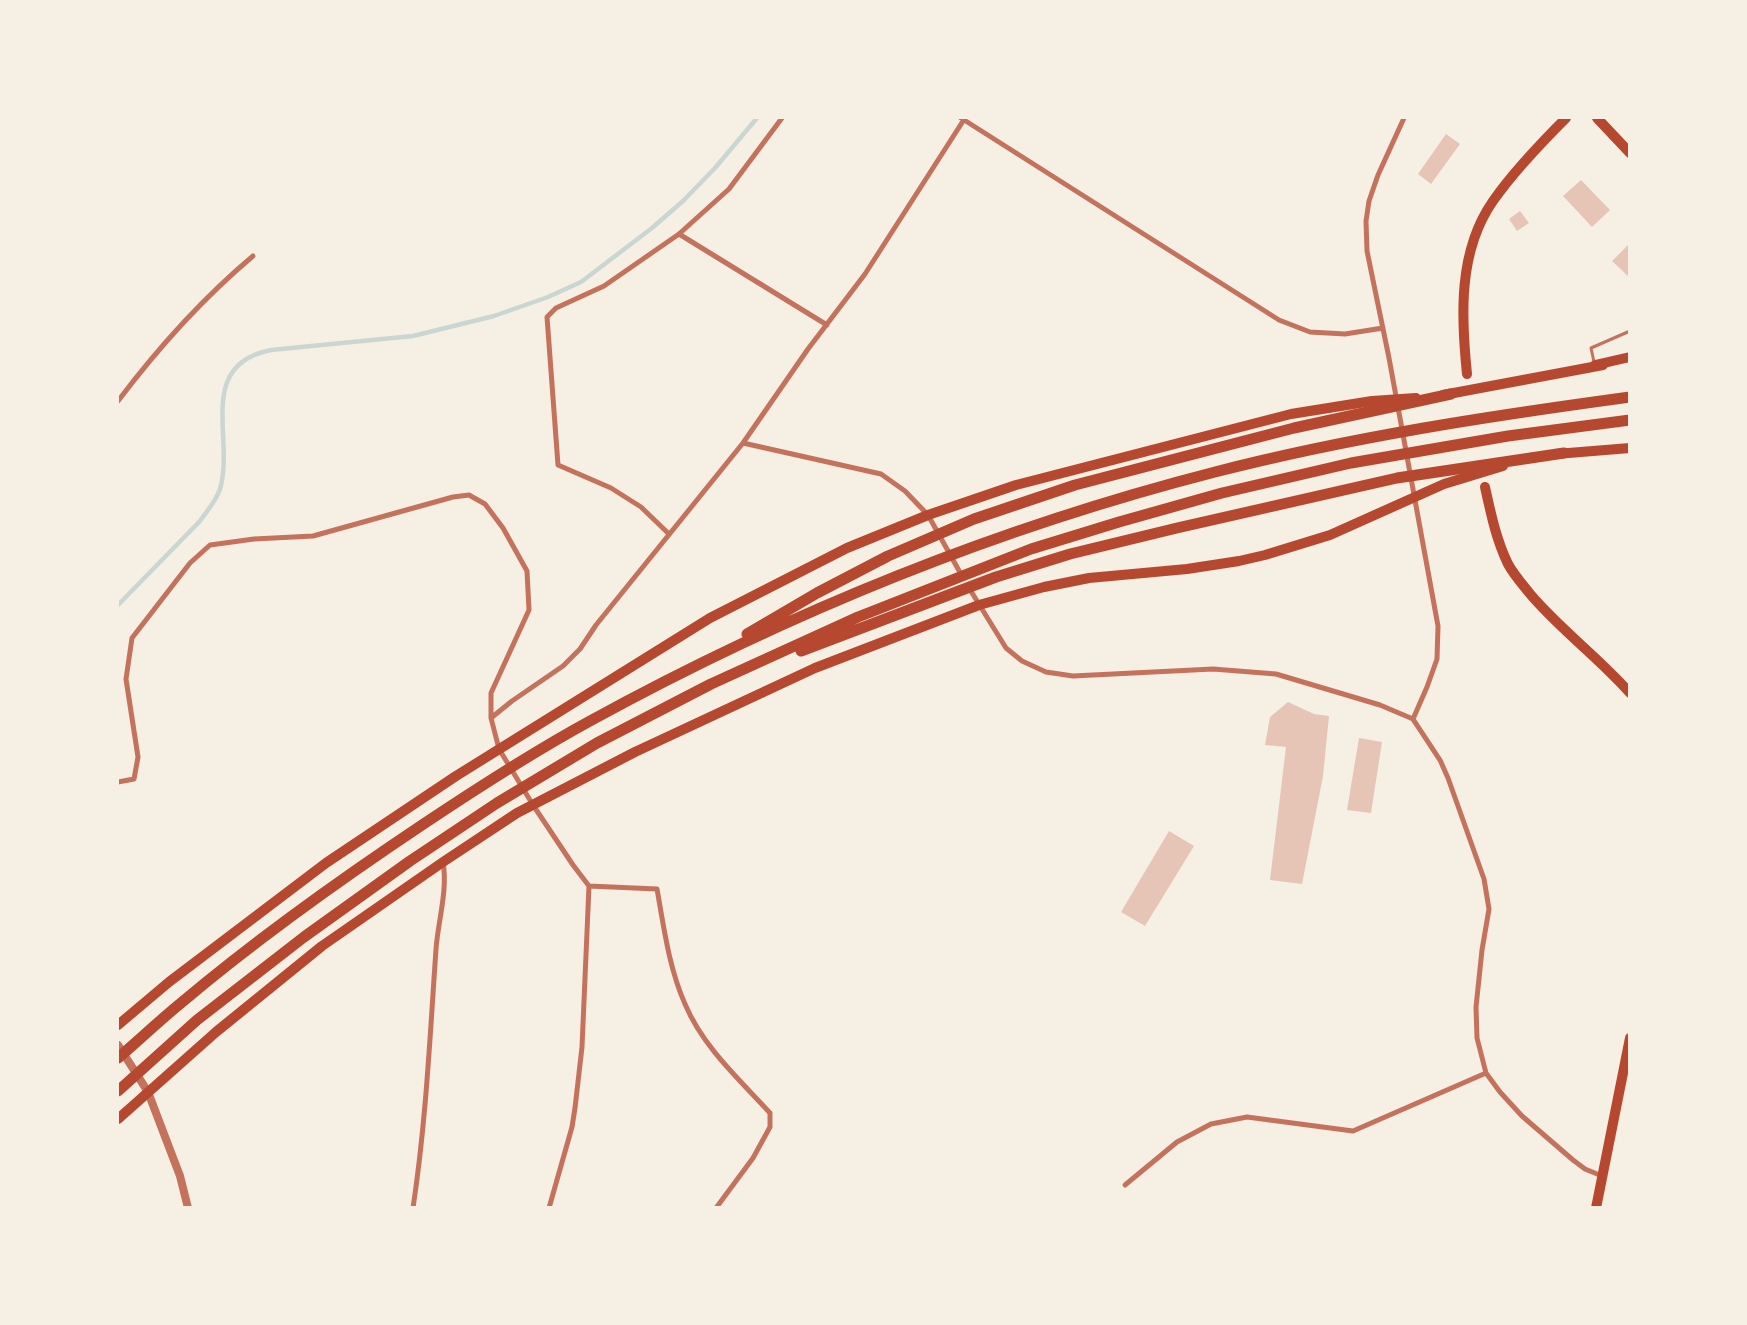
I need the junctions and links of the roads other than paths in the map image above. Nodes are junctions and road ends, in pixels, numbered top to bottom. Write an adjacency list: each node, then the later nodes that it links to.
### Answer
1 (782, 118): 7 (street)
2 (964, 118): 9 (street); 10 (street)
3 (1404, 118): 10 (street)
4 (1566, 118): 15 (main road)
5 (1597, 118): 6 (main road)
6 (1630, 153)
7 (679, 234): 9 (street); 25 (street)
8 (253, 256): 18 (street)
9 (827, 325): 20 (street)
10 (1383, 328): 31 (street)
11 (1630, 331): 14 (lane)
12 (1630, 357): 14 (main road)
13 (1630, 362): 14 (main road)
14 (1595, 365): 16 (main road)
15 (1467, 374)
16 (1451, 394): 24 (main road); 27 (highway)
17 (1630, 397): 27 (highway)
18 (118, 400)
19 (1630, 420): 28 (highway)
20 (742, 443): 24 (street); 25 (street)
21 (1630, 448): 22 (main road)
22 (1564, 453): 26 (main road); 28 (highway)
23 (1485, 487): 29 (main road)
24 (928, 515): 26 (street); 32 (main road)
25 (669, 534): 30 (street)
26 (979, 605): 31 (street); 34 (main road)
27 (694, 666): 40 (highway)
28 (711, 684): 42 (highway)
29 (1630, 692)
30 (491, 718): 32 (street); 33 (street)
31 (1413, 719): 41 (street)
32 (499, 749): 34 (street); 37 (main road)
33 (118, 782)
34 (533, 805): 35 (main road); 36 (street)
35 (443, 862): 43 (main road); 48 (street)
36 (589, 886): 49 (street); 50 (street)
37 (118, 1025)
38 (1630, 1038): 45 (main road)
39 (118, 1046): 43 (street)
40 (118, 1058)
41 (1486, 1073): 45 (street); 46 (street)
42 (118, 1091)
43 (148, 1092): 44 (main road); 47 (street)
44 (118, 1119)
45 (1602, 1176): 51 (main road)
46 (1125, 1185)
47 (188, 1208)
48 (414, 1208)
49 (549, 1208)
50 (716, 1208)
51 (1596, 1208)

